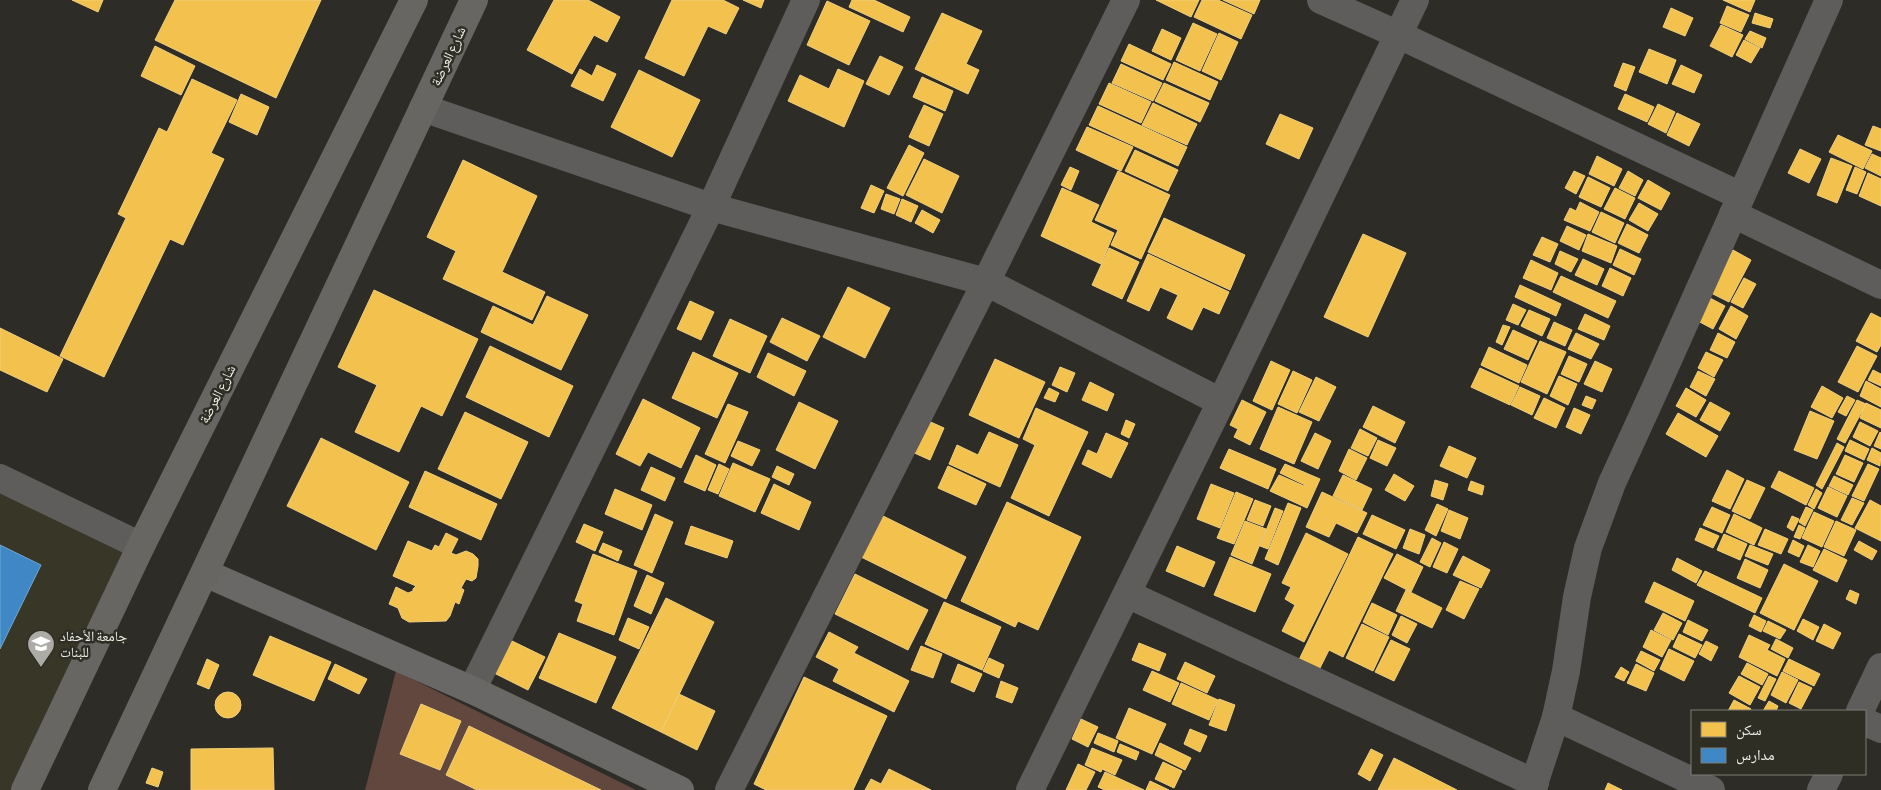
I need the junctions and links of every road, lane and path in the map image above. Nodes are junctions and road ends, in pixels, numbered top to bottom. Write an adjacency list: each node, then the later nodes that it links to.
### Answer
1 (414, 0): 16 (main road, شارع العرضة)
2 (474, 0): 9 (main road, شارع العرضة)
3 (806, 0): 11 (street)
4 (1126, 0): 12 (street)
5 (1321, 0): 8 (street)
6 (1415, 0): 8 (street)
7 (1829, 0): 10 (street)
8 (1399, 34): 10 (street); 14 (street)
9 (422, 108): 11 (street); 17 (main road, شارع العرضة)
10 (1737, 205): 13 (street); 22 (street)
11 (711, 207): 12 (street); 20 (street)
12 (986, 282): 14 (street); 30 (street)
13 (1881, 285)
14 (1221, 402): 18 (street)
15 (0, 478): 16 (street)
16 (141, 546): 27 (main road, شارع العرضة)
17 (205, 573): 20 (street); 28 (main road, شارع العرضة)
18 (1127, 594): 26 (street); 31 (street)
19 (1881, 667): 21 (street)
20 (472, 690): 29 (street)
21 (1860, 710)
22 (1556, 717): 26 (street); 32 (street)
23 (1866, 722): 24 (street)
24 (1881, 729)
25 (1828, 775): 33 (street)
26 (1534, 786)
27 (25, 790)
28 (102, 790)
29 (680, 790)
30 (729, 790)
31 (1030, 790)
32 (1711, 790)
33 (1821, 790)

